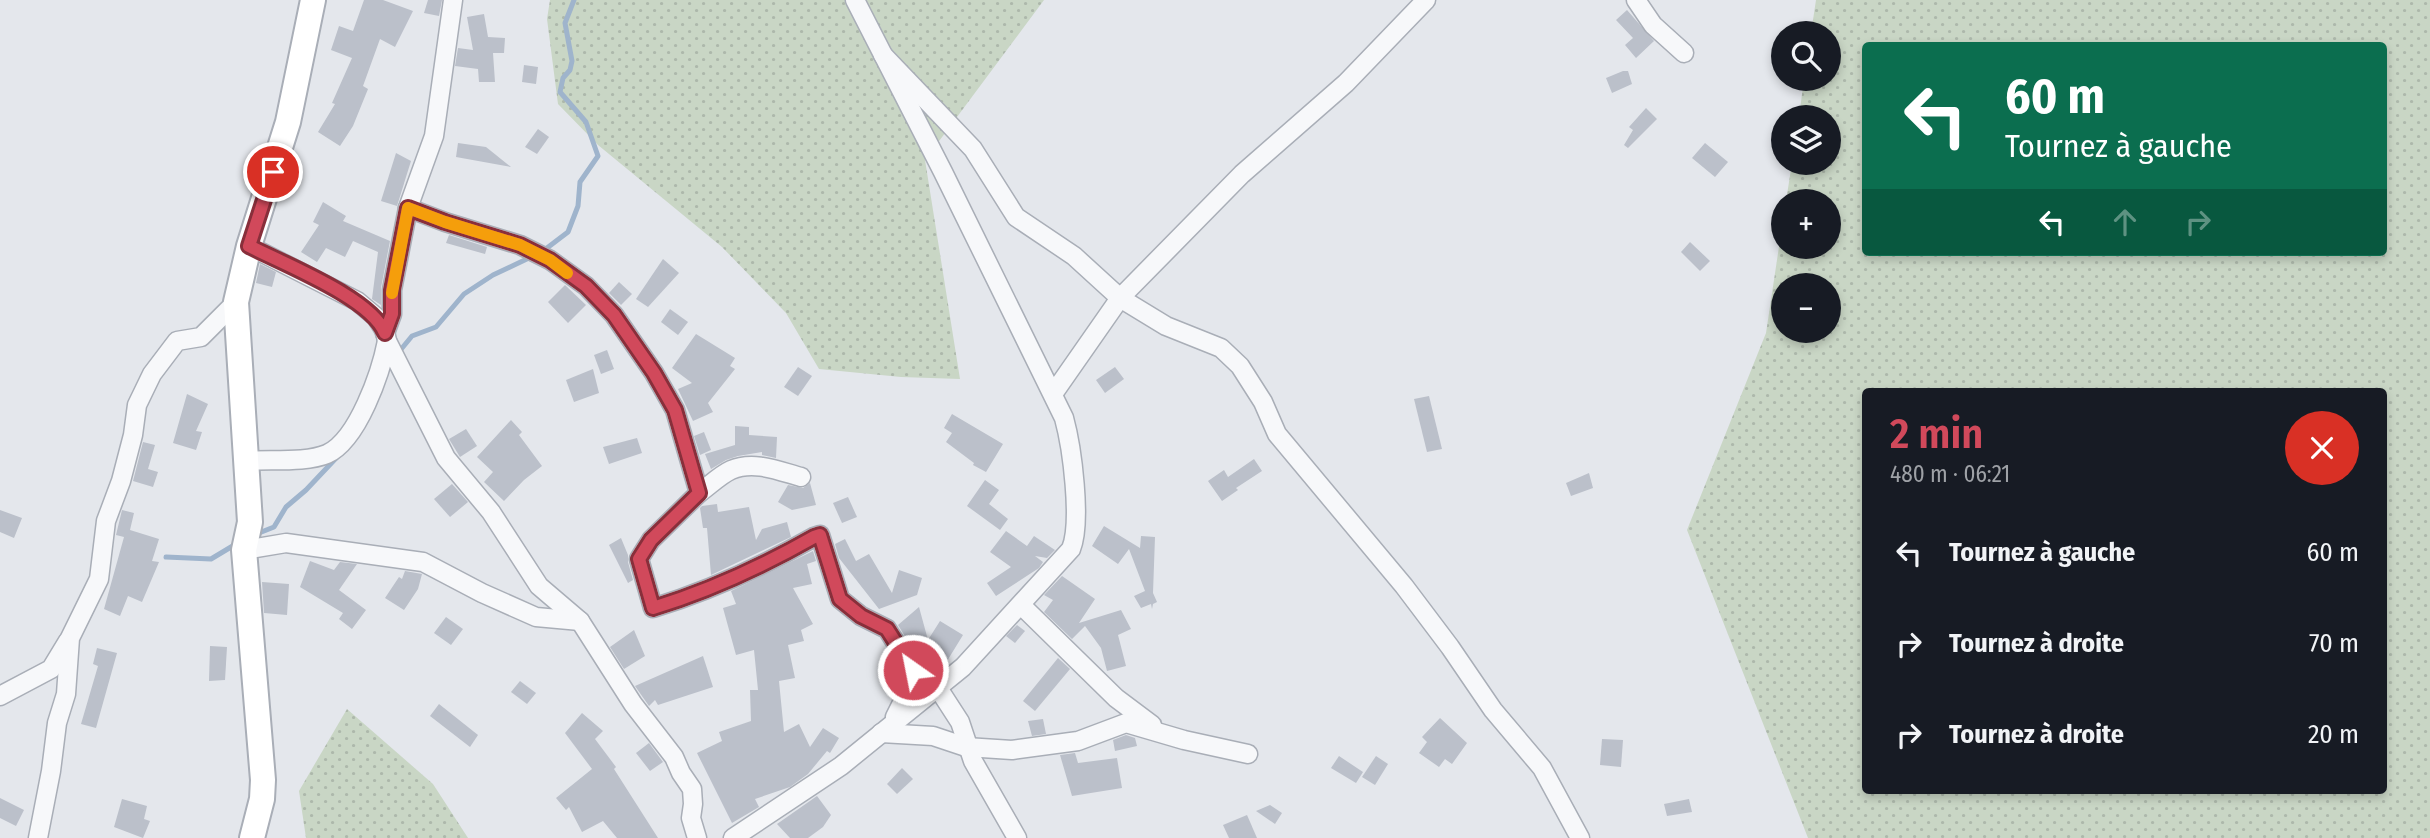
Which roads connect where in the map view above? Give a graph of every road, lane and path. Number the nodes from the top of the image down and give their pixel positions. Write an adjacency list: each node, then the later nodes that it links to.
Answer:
1 (313, 0): 9 (street)
2 (453, 0): 8 (street)
3 (855, 0): 7 (street)
4 (1426, 0): 10 (street)
5 (1636, 0): 6 (street)
6 (1685, 52)
7 (883, 55): 10 (street); 13 (street)
8 (408, 208): 12 (street); 16 (street)
9 (249, 246): 11 (street); 12 (street)
10 (1119, 298): 13 (street); 32 (street)
11 (236, 302): 14 (street); 20 (street)
12 (386, 337): 14 (street); 19 (street)
13 (1054, 394): 18 (street)
14 (246, 461): 17 (street)
15 (801, 477): 16 (street)
16 (699, 493): 23 (street)
17 (243, 550): 19 (street); 28 (street)
18 (1021, 605): 21 (street); 24 (street)
19 (580, 621): 29 (street)
20 (70, 638): 22 (street); 27 (street)
21 (938, 688): 23 (street); 25 (street)
22 (0, 696)
23 (881, 733): 25 (street); 30 (street)
24 (1184, 740): 25 (street); 26 (street)
25 (969, 748): 31 (street)
26 (1248, 754)
27 (38, 838)
28 (252, 838)
29 (697, 838)
30 (733, 838)
31 (1017, 838)
32 (1580, 838)

